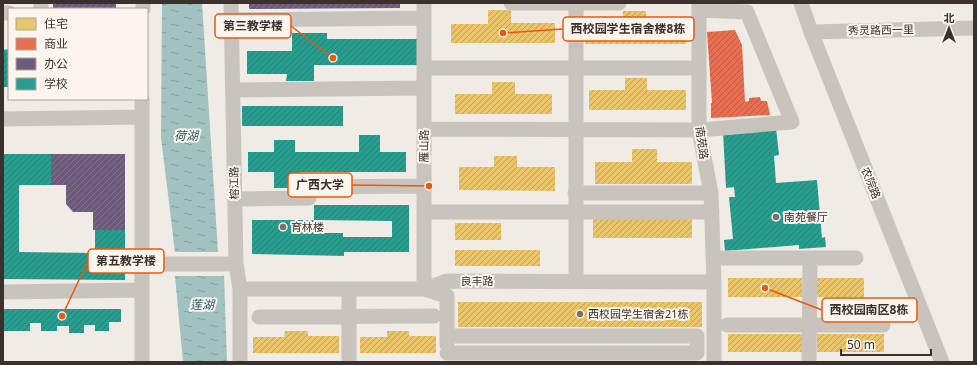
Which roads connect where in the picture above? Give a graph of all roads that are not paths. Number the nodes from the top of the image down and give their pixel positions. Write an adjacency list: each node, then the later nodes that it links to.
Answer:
1 (231, 3): 8 (street, 榕江路)
2 (510, 3): 3 (street)
3 (576, 3): 4 (street); 12 (street)
4 (619, 3)
5 (801, 3): 10 (street, 农院路)
6 (699, 6): 13 (street, 南苑路); 21 (street)
7 (424, 10): 8 (street); 11 (street, 雁山路)
8 (231, 20): 15 (street, 榕江路)
9 (974, 28): 10 (street, 秀灵路西一里)
10 (811, 32): 54 (street, 农院路)
11 (424, 68): 12 (street); 14 (street, 雁山路)
12 (576, 68): 13 (street); 20 (street)
13 (699, 68): 21 (street, 南苑路)
14 (424, 88): 15 (street); 19 (street, 雁山路)
15 (233, 90): 25 (street, 榕江路)
16 (142, 100): 17 (street)
17 (142, 117): 18 (street); 32 (street)
18 (3, 119)
19 (424, 129): 20 (street); 22 (street, 雁山路)
20 (575, 130): 21 (street); 23 (street)
21 (699, 130): 24 (street, 南苑路)
22 (424, 186): 25 (street); 26 (street, 雁山路)
23 (575, 193): 24 (street); 27 (street)
24 (711, 193): 28 (street, 南苑路)
25 (235, 199): 33 (street, 榕江路)
26 (424, 212): 27 (street); 38 (street, 雁山路)
27 (575, 212): 28 (street); 34 (street)
28 (712, 212): 29 (street, 南苑路)
29 (713, 258): 30 (street); 35 (street, 南苑路)
30 (810, 258): 31 (street); 45 (street)
31 (856, 258)
32 (142, 264): 33 (street); 39 (street)
33 (236, 264): 36 (street, 榕江路)
34 (576, 282): 35 (street, 良丰路); 38 (street, 良丰路)
35 (714, 282): 52 (street, 南苑路)
36 (240, 289): 37 (street, 良丰路); 50 (street, 榕江路)
37 (349, 289): 38 (street, 良丰路); 41 (street)
38 (424, 289): 47 (street)
39 (142, 290): 40 (street); 49 (street)
40 (3, 292)
41 (349, 316): 42 (street); 43 (street); 51 (street)
42 (434, 316)
43 (259, 317)
44 (727, 325): 45 (street)
45 (810, 325): 46 (street); 53 (street)
46 (883, 325)
47 (447, 336): 48 (street); 48 (street)
48 (447, 358)
49 (142, 362)
50 (240, 362)
51 (349, 362)
52 (714, 362)
53 (810, 362)
54 (942, 362)

